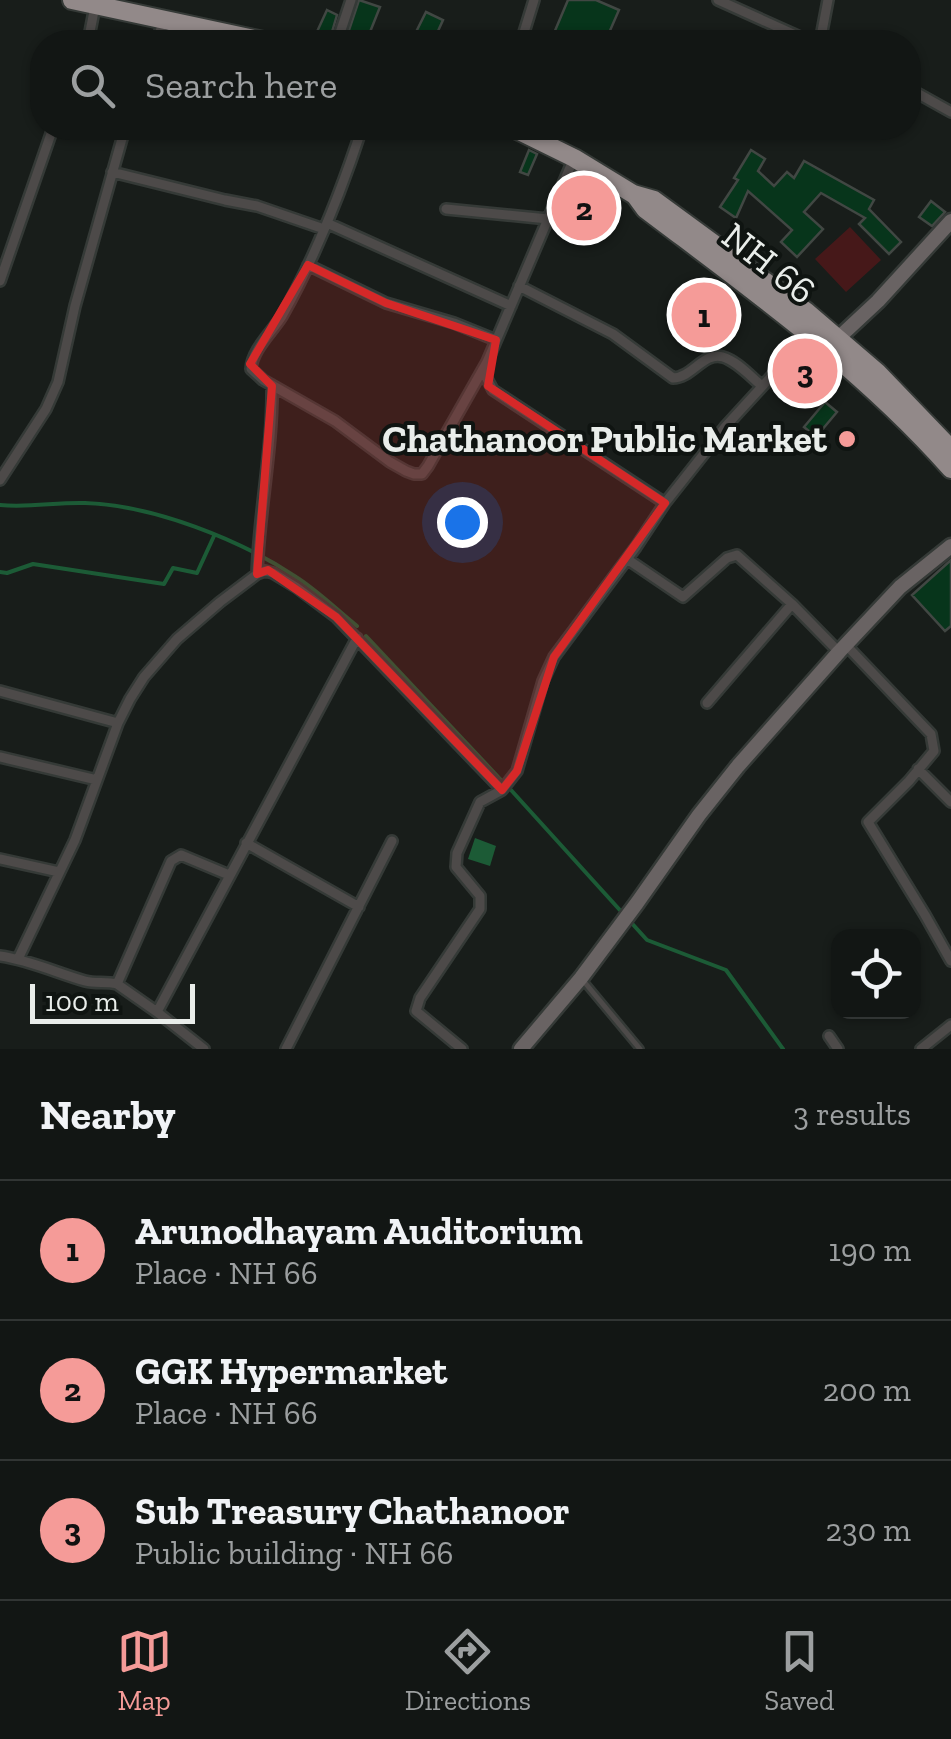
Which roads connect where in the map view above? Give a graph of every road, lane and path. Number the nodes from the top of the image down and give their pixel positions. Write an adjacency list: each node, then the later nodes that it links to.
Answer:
1 (72, 0): 6 (highway)
2 (351, 0): 11 (street)
3 (534, 0): 12 (street)
4 (718, 0): 13 (street)
5 (828, 0): 14 (street)
6 (96, 4): 7 (highway); 8 (street)
7 (166, 18): 9 (street); 10 (highway)
8 (91, 30)
9 (161, 30)
10 (217, 30)
11 (341, 30)
12 (525, 30)
13 (784, 30)
14 (822, 30)
15 (921, 94): 16 (street)
16 (950, 108)
17 (49, 140): 27 (street)
18 (121, 140): 22 (street)
19 (358, 140): 26 (street)
20 (537, 140): 21 (highway, NH 66)
21 (574, 158): 24 (street); 32 (highway, NH 66)
22 (112, 172): 26 (street); 40 (street)
23 (446, 209): 24 (street)
24 (548, 219): 30 (street)
25 (951, 221): 34 (street)
26 (326, 226): 28 (street); 31 (street)
27 (4, 256): 29 (street)
28 (308, 265): 33 (street); 36 (street)
29 (0, 281)
30 (519, 286): 31 (street); 37 (street)
31 (510, 306): 33 (street)
32 (814, 329): 34 (highway, NH 66); 37 (street)
33 (496, 340): 35 (street)
34 (832, 344): 38 (highway, NH 66); 39 (highway, NH 66)
35 (487, 362): 36 (street); 41 (street)
36 (272, 385): 44 (street)
37 (762, 386): 41 (street)
38 (951, 449)
39 (951, 468)
40 (0, 480)
41 (665, 502): 43 (street)
42 (951, 546): 47 (street)
43 (627, 558): 45 (street); 54 (street)
44 (257, 574): 46 (street); 50 (street)
45 (792, 604): 47 (street); 49 (street)
46 (357, 638): 54 (street); 57 (street)
47 (842, 648): 52 (street); 65 (street)
48 (0, 691): 50 (street)
49 (707, 703)
50 (118, 723): 53 (street)
51 (0, 757): 53 (street)
52 (918, 769): 55 (street); 64 (street)
53 (97, 780): 59 (street)
54 (502, 790): 72 (street)
55 (951, 802)
56 (392, 841): 61 (street)
57 (246, 844): 60 (street); 61 (street)
58 (0, 859): 59 (street)
59 (59, 872): 63 (street)
60 (230, 875): 66 (street); 67 (street)
61 (358, 907): 71 (street)
62 (0, 956): 63 (street)
63 (18, 959): 66 (street)
64 (951, 961)
65 (581, 978): 73 (street); 74 (lane)
66 (116, 984): 67 (street)
67 (157, 1012): 70 (street)
68 (951, 1025): 76 (street)
69 (829, 1036): 75 (street)
70 (204, 1049)
71 (286, 1049)
72 (462, 1049)
73 (521, 1049)
74 (640, 1049)
75 (838, 1049)
76 (921, 1049)

